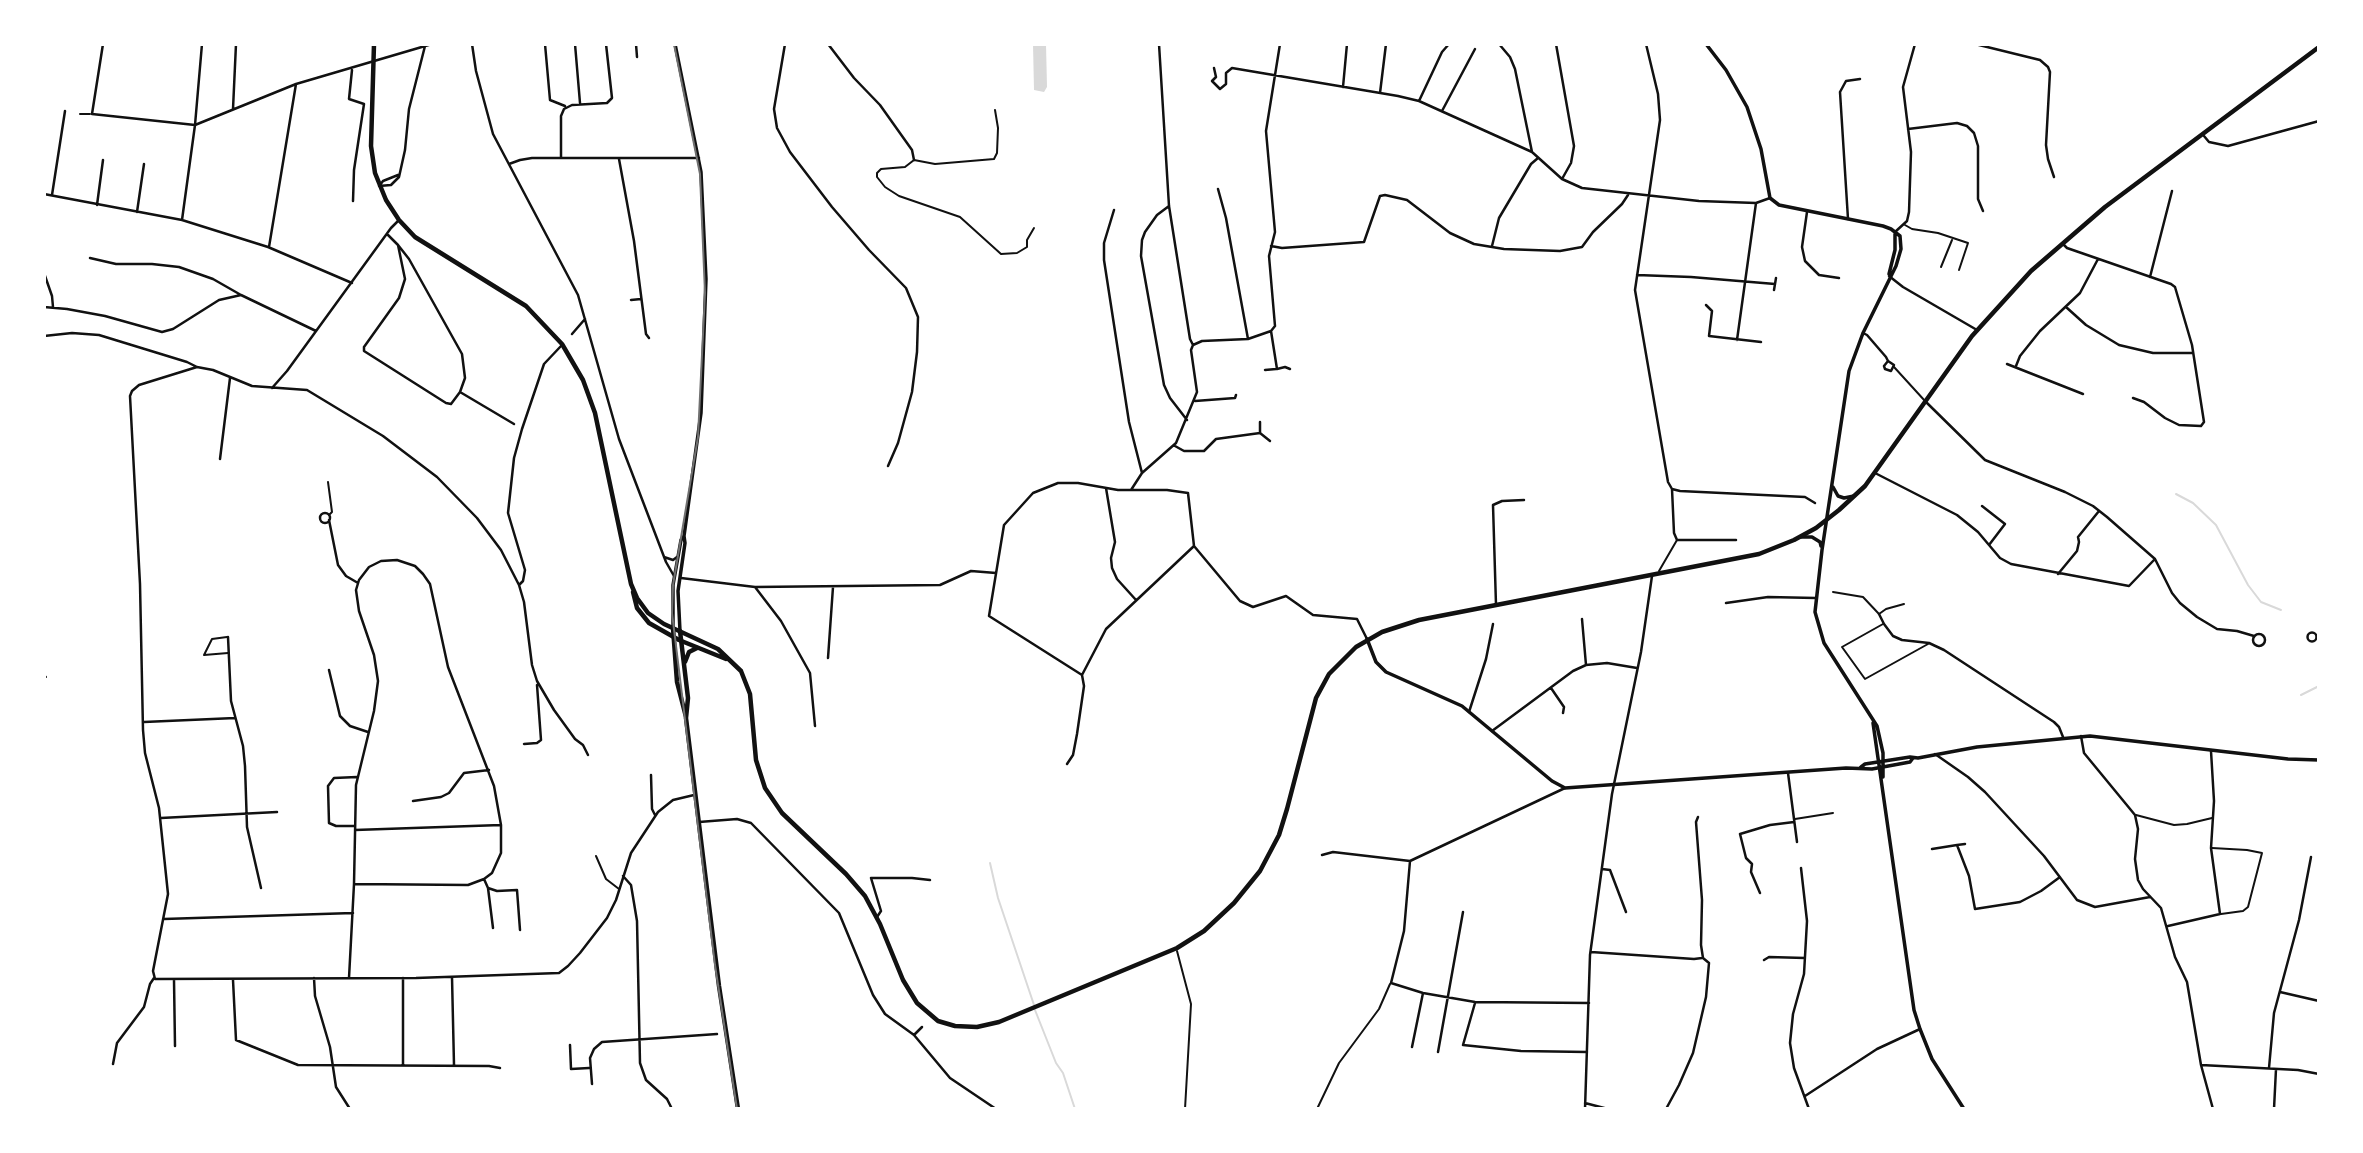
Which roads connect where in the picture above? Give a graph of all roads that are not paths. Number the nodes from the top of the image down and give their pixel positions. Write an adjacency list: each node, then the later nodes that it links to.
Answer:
1 (103, 44): 45 (street)
2 (202, 44): 47 (street)
3 (236, 44): 40 (street)
4 (374, 44): 29 (main road)
5 (432, 44): 25 (street)
6 (472, 44): 58 (street)
7 (545, 44): 39 (street)
8 (575, 44): 38 (street)
9 (606, 44): 38 (street)
10 (636, 44): 28 (street)
11 (675, 44): 52 (street)
12 (785, 44): 149 (street)
13 (828, 44): 56 (street)
14 (1159, 44): 73 (street)
15 (1280, 44): 32 (street)
16 (1348, 44): 35 (street)
17 (1386, 44): 36 (street)
18 (1449, 44): 37 (street)
19 (1499, 44): 50 (street)
20 (1556, 44): 61 (street)
21 (1646, 44): 68 (street)
22 (1706, 44): 69 (street)
23 (1915, 44): 48 (street)
24 (1975, 44): 60 (street)
25 (425, 46): 29 (street); 59 (street)
26 (2319, 47): 49 (main road)
27 (1475, 49): 43 (street)
28 (637, 57)
29 (374, 61): 30 (street); 62 (main road)
30 (352, 68): 34 (street); 70 (street)
31 (1214, 68): 32 (street)
32 (1274, 76): 35 (street); 88 (street)
33 (1860, 79): 78 (street)
34 (296, 84): 40 (street); 89 (street)
35 (1343, 88): 36 (street)
36 (1380, 93): 37 (street)
37 (1419, 101): 43 (street)
38 (580, 104): 39 (street)
39 (566, 107): 51 (street)
40 (233, 109): 47 (street)
41 (995, 110): 56 (lane)
42 (65, 111): 66 (street)
43 (1442, 111): 50 (street)
44 (80, 114): 45 (lane)
45 (92, 114): 47 (street)
46 (2319, 121): 49 (street)
47 (195, 125): 79 (street)
48 (1908, 129): 76 (street); 81 (street)
49 (2202, 134): 86 (main road)
50 (1532, 152): 53 (street)
51 (561, 158): 54 (street); 58 (street)
52 (699, 158): 54 (street); 164 (street)
53 (1538, 158): 61 (street); 90 (street)
54 (619, 159): 106 (street)
55 (103, 160): 72 (street)
56 (914, 160): 82 (lane)
57 (144, 164): 77 (street)
58 (509, 164): 112 (street)
59 (400, 172): 62 (street); 62 (street)
60 (2054, 177)
61 (1562, 178): 67 (street)
62 (379, 186): 80 (main road)
63 (1218, 190): 120 (street)
64 (2172, 191): 98 (street)
65 (44, 194): 66 (street)
66 (52, 195): 72 (street)
67 (1628, 195): 68 (street); 90 (street)
68 (1649, 197): 71 (street); 96 (street)
69 (1770, 198): 71 (street); 75 (street)
70 (353, 201)
71 (1756, 203): 101 (street)
72 (97, 205): 77 (street)
73 (1169, 206): 124 (street); 142 (street)
74 (1114, 210): 150 (street)
75 (1807, 211): 78 (street); 100 (street)
76 (1983, 211)
77 (137, 212): 79 (street)
78 (1848, 219): 83 (street)
79 (182, 220): 89 (street)
80 (399, 220): 84 (street); 123 (main road)
81 (1904, 225): 83 (street); 85 (lane)
82 (1034, 228)
83 (1895, 232): 97 (street)
84 (387, 234): 87 (street); 102 (street)
85 (1952, 239): 93 (lane); 94 (lane)
86 (2062, 243): 92 (street); 113 (main road)
87 (398, 245): 136 (street); 136 (street)
88 (1271, 246): 90 (street); 115 (street)
89 (268, 247): 102 (street)
90 (1492, 247)
91 (90, 258): 105 (street)
92 (2098, 259): 98 (street); 111 (street)
93 (1941, 267)
94 (1959, 270)
95 (44, 273): 110 (street)
96 (1637, 275): 101 (street); 155 (street)
97 (1889, 276): 113 (street); 116 (street)
98 (2150, 277): 125 (street)
99 (1776, 278): 103 (street)
100 (1839, 278)
101 (1745, 281): 103 (street); 121 (street)
102 (352, 283): 114 (street)
103 (1775, 284): 104 (street)
104 (1774, 290)
105 (241, 295): 110 (street); 114 (street)
106 (641, 299): 107 (street); 119 (street)
107 (631, 300)
108 (1706, 305): 121 (street)
109 (44, 307): 110 (street)
110 (53, 307)
111 (2066, 307): 125 (street); 128 (street)
112 (585, 319): 117 (street); 172 (street)
113 (1977, 330): 141 (main road)
114 (316, 331): 135 (street)
115 (1271, 331): 120 (street); 131 (street)
116 (1863, 333): 126 (street); 153 (street)
117 (572, 334)
118 (44, 336): 129 (street)
119 (649, 338)
120 (1248, 339): 124 (street)
121 (1737, 340): 122 (street)
122 (1761, 342)
123 (562, 344): 180 (main road); 181 (street)
124 (1193, 345): 140 (street)
125 (2193, 352): 139 (street)
126 (1888, 361): 130 (street); 130 (street)
127 (2007, 364): 128 (street)
128 (2016, 366): 137 (street)
129 (197, 367): 134 (street); 217 (street)
130 (1894, 367): 141 (lane)
131 (1277, 369): 132 (street); 133 (street)
132 (1290, 369)
133 (1265, 370)
134 (230, 378): 135 (street); 148 (street)
135 (272, 388): 181 (street)
136 (460, 392): 144 (street)
137 (2082, 394)
138 (1236, 395): 140 (street)
139 (2133, 398)
140 (1195, 401): 142 (street)
141 (1925, 401): 151 (main road); 161 (street)
142 (1187, 420): 147 (street)
143 (1260, 422): 145 (street)
144 (514, 424)
145 (1260, 433): 146 (street); 147 (street)
146 (1270, 441)
147 (1174, 446): 150 (street)
148 (220, 459)
149 (888, 466)
150 (1142, 473): 156 (street)
151 (1875, 473): 157 (main road); 168 (street)
152 (328, 482): 162 (lane)
153 (1832, 484): 157 (street); 163 (street)
154 (1106, 488): 156 (street); 174 (street); 186 (street)
155 (1672, 489): 159 (street); 166 (street)
156 (1131, 490): 169 (street)
157 (1856, 496): 163 (main road)
158 (1524, 500): 189 (street)
159 (1815, 502)
160 (1982, 506): 168 (street)
161 (2099, 511): 173 (street); 175 (street)
162 (329, 517): 179 (street)
163 (1827, 520): 165 (main road); 170 (street)
164 (684, 536): 171 (street); 178 (street)
165 (1799, 537): 170 (street); 176 (main road)
166 (1677, 540): 167 (street); 176 (lane)
167 (1737, 540)
168 (1989, 545): 175 (street)
169 (1194, 546): 186 (street); 199 (street)
170 (1822, 550): 185 (street)
171 (678, 555): 172 (street); 177 (street)
172 (664, 557): 177 (street)
173 (2155, 558): 175 (street); 196 (street)
174 (996, 573): 182 (street); 210 (street)
175 (2058, 574)
176 (1655, 575): 189 (main road); 208 (street)
177 (674, 576): 178 (street); 194 (street)
178 (680, 578): 183 (street); 195 (street)
179 (358, 583): 220 (street); 232 (street)
180 (632, 584): 194 (main road); 198 (main road)
181 (519, 585): 211 (street)
182 (833, 586): 183 (street); 204 (street)
183 (755, 587): 218 (street)
184 (1833, 592): 190 (lane)
185 (1816, 598): 187 (street); 231 (street)
186 (1136, 600): 210 (street)
187 (1726, 603)
188 (1904, 604): 190 (lane)
189 (1496, 605): 199 (main road)
190 (1879, 614): 193 (street)
191 (1582, 619): 206 (street)
192 (1493, 624): 213 (street)
193 (1884, 624): 201 (street); 201 (lane)
194 (673, 628): 195 (main road); 198 (main road)
195 (680, 631): 200 (main road); 205 (main road)
196 (2255, 636)
197 (228, 637): 203 (street); 203 (lane)
198 (674, 637): 200 (main road); 216 (main road)
199 (1367, 639): 213 (street); 283 (main road)
200 (681, 641): 202 (main road); 207 (main road)
201 (1929, 643): 222 (street)
202 (697, 648): 205 (main road); 207 (main road)
203 (229, 653): 215 (street)
204 (828, 658)
205 (730, 660): 278 (main road)
206 (1586, 665): 208 (street); 212 (street)
207 (684, 666): 216 (main road)
208 (1637, 668): 236 (street)
209 (329, 670): 220 (street)
210 (1082, 675): 229 (street)
211 (537, 681): 223 (street); 227 (street)
212 (1551, 688): 214 (street); 219 (street)
213 (1469, 712): 219 (street)
214 (1563, 713)
215 (235, 718): 217 (street); 242 (street)
216 (686, 718): 238 (main road)
217 (143, 722): 247 (street)
218 (815, 726)
219 (1492, 731): 237 (street)
220 (368, 732): 235 (street)
221 (2081, 736): 222 (street); 224 (street); 244 (street)
222 (2063, 737): 225 (street)
223 (524, 744)
224 (2211, 750): 228 (street); 246 (street)
225 (1951, 751): 226 (street); 230 (street)
226 (1935, 754): 230 (street); 231 (street)
227 (587, 755)
228 (2319, 760)
229 (1067, 764)
230 (1950, 764): 264 (street)
231 (1882, 765): 233 (street); 303 (street)
232 (489, 770): 239 (street); 250 (street)
233 (1788, 773): 236 (street); 248 (street)
234 (650, 775): 243 (street)
235 (357, 777): 251 (street); 251 (street)
236 (1614, 784): 237 (street); 262 (street)
237 (1565, 788): 260 (street)
238 (695, 795): 243 (street); 249 (main road)
239 (413, 801)
240 (276, 812): 242 (street)
241 (1833, 813): 248 (lane)
242 (246, 814): 247 (street); 268 (street)
243 (656, 815): 263 (street)
244 (2135, 815): 246 (lane); 273 (street)
245 (1698, 817): 285 (street)
246 (2213, 817): 255 (street)
247 (161, 818): 279 (street)
248 (1794, 820): 252 (street); 272 (street)
249 (699, 822): 305 (street); 327 (main road)
250 (501, 825): 251 (street); 265 (street)
251 (355, 828): 267 (street)
252 (1797, 842)
253 (1965, 844): 254 (street)
254 (1957, 845): 256 (street); 264 (street)
255 (2211, 848): 277 (street); 277 (lane)
256 (1932, 849)
257 (1322, 855): 260 (street)
258 (596, 856): 270 (lane)
259 (2311, 857): 296 (street)
260 (1410, 861): 295 (street)
261 (1801, 868): 286 (street)
262 (1602, 869): 275 (street); 284 (street)
263 (623, 876): 270 (street); 271 (street)
264 (2060, 877): 273 (street)
265 (484, 879): 267 (street); 269 (street)
266 (930, 880): 278 (street)
267 (354, 884): 276 (street)
268 (261, 888)
269 (488, 888): 281 (street); 282 (street)
270 (620, 888): 271 (street); 288 (street)
271 (632, 892): 306 (street)
272 (1760, 893)
273 (2151, 897): 280 (street)
274 (1463, 912): 298 (street)
275 (1626, 912)
276 (353, 913): 279 (street); 291 (street)
277 (2220, 914): 280 (street)
278 (877, 916): 283 (main road)
279 (164, 919): 289 (street)
280 (2168, 926): 315 (street)
281 (493, 928)
282 (520, 930)
283 (1177, 948): 329 (lane)
284 (1591, 952): 285 (street); 301 (street)
285 (1703, 958): 333 (street)
286 (1805, 958): 287 (street); 323 (street)
287 (1764, 960)
288 (452, 977): 292 (street); 314 (street)
289 (153, 978): 294 (street); 312 (street)
290 (314, 978): 291 (street); 293 (street); 313 (street)
291 (349, 978): 292 (street)
292 (403, 978): 316 (street)
293 (233, 979): 294 (street); 313 (street)
294 (174, 981): 308 (street)
295 (1391, 984): 297 (street); 330 (lane)
296 (2280, 992): 299 (street); 319 (street)
297 (1423, 993): 298 (street); 309 (street)
298 (1448, 998): 300 (street); 310 (street)
299 (2319, 1001)
300 (1475, 1002): 301 (street); 311 (street)
301 (1589, 1003): 311 (street)
302 (922, 1027): 305 (street)
303 (1920, 1029): 323 (street); 335 (street)
304 (717, 1034): 306 (street)
305 (914, 1035): 328 (street)
306 (638, 1039): 318 (street); 326 (street)
307 (570, 1045): 318 (street)
308 (175, 1046)
309 (1412, 1046)
310 (1438, 1052)
311 (1587, 1052): 324 (street)
312 (113, 1064)
313 (332, 1065): 316 (street); 325 (street)
314 (454, 1065): 316 (street); 317 (street)
315 (2201, 1065): 319 (street); 336 (street)
316 (403, 1066)
317 (500, 1068)
318 (589, 1068): 322 (street)
319 (2269, 1068): 320 (street)
320 (2276, 1069): 321 (street); 337 (street)
321 (2319, 1074)
322 (592, 1084)
323 (1804, 1097): 334 (street)
324 (1585, 1103): 331 (street); 332 (street)
325 (350, 1109)
326 (672, 1109)
327 (738, 1109)
328 (996, 1109)
329 (1185, 1109)
330 (1317, 1109)
331 (1585, 1109)
332 (1608, 1109)
333 (1666, 1109)
334 (1809, 1109)
335 (1964, 1109)
336 (2213, 1109)
337 (2274, 1109)

